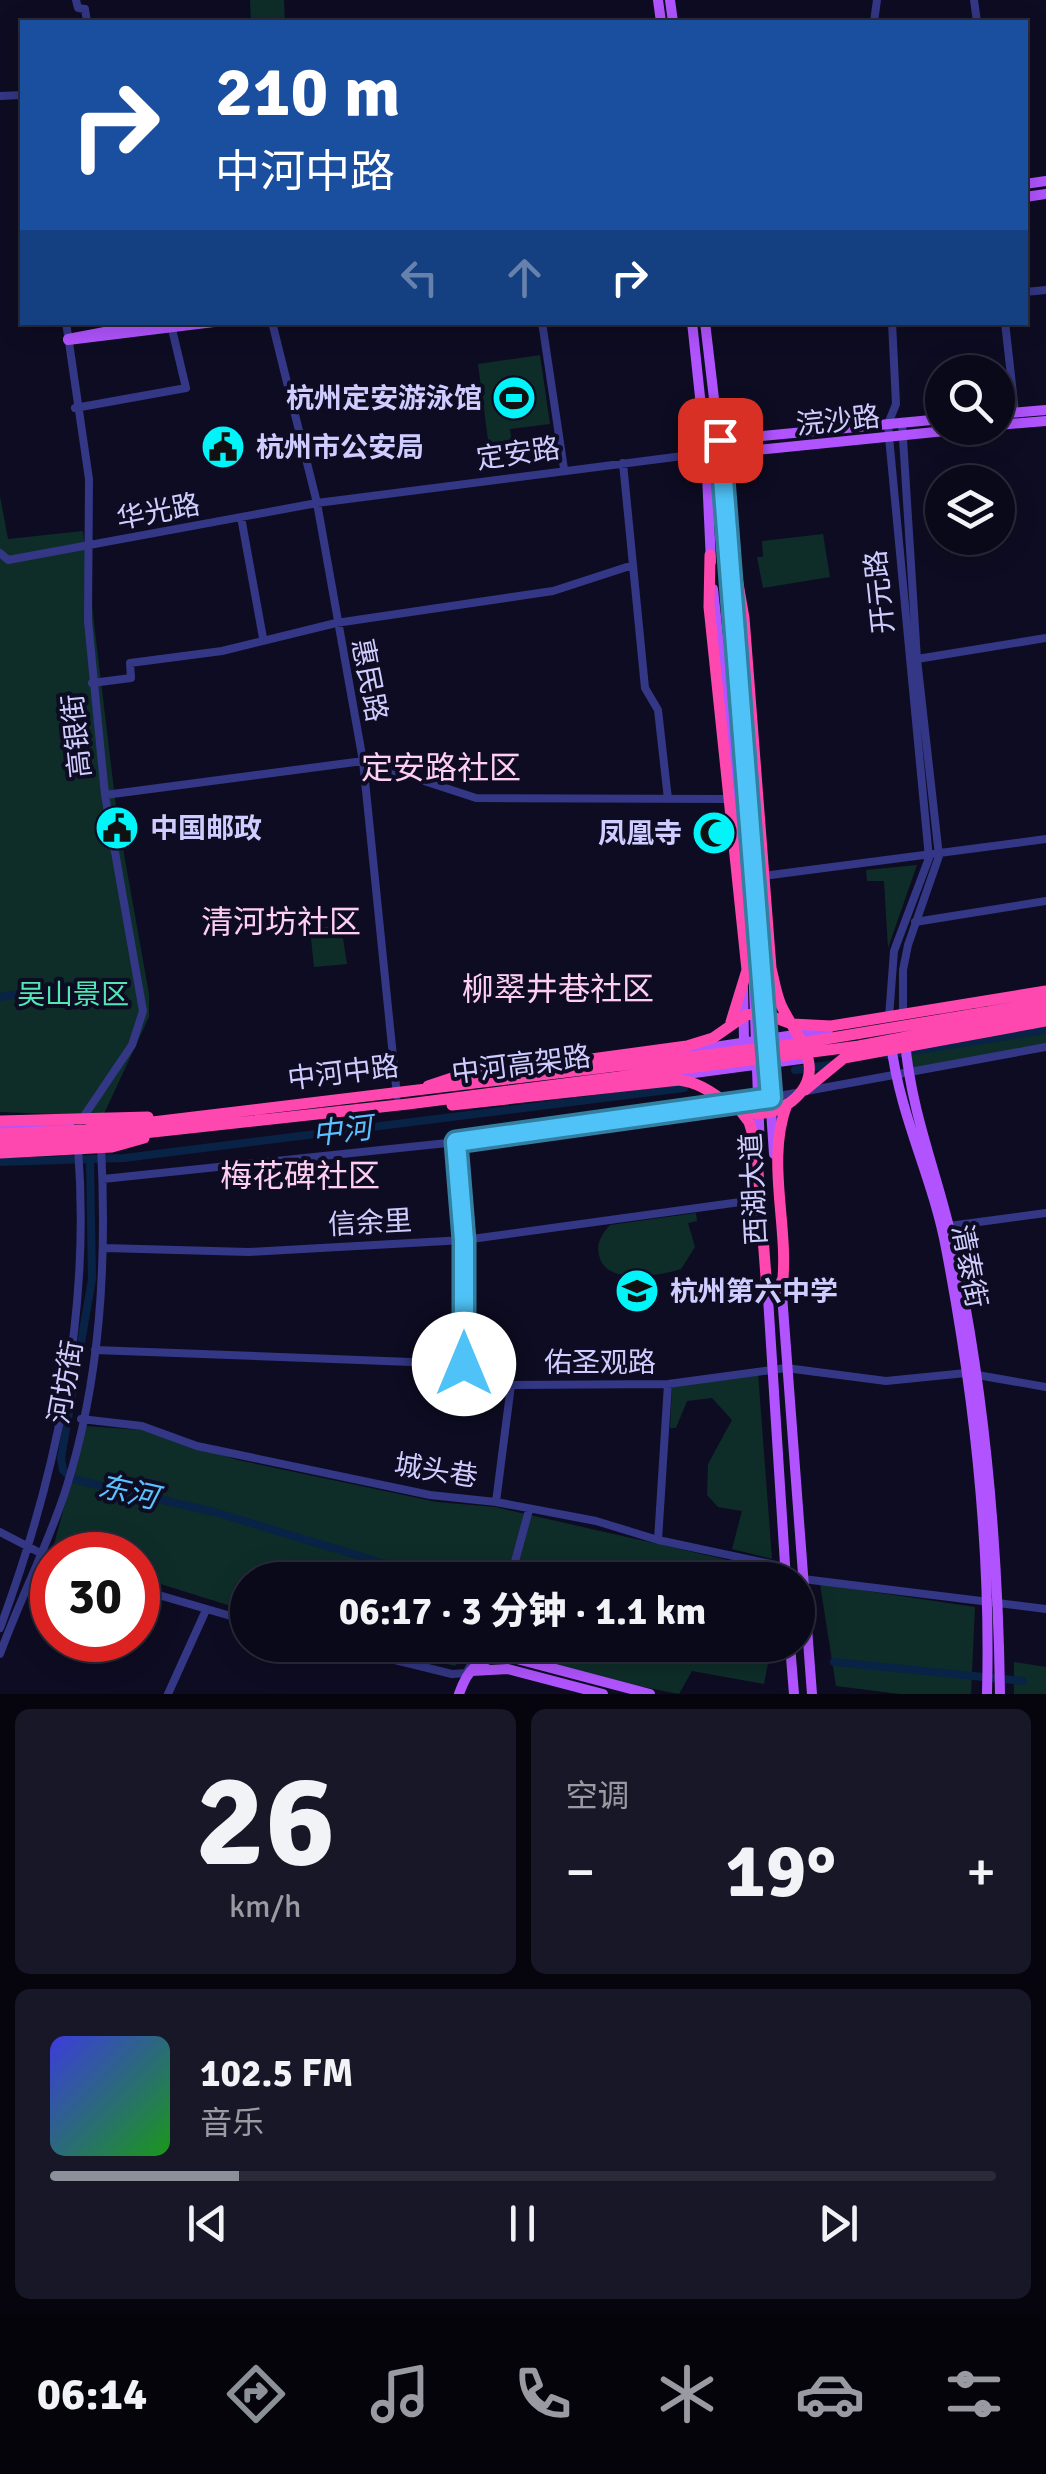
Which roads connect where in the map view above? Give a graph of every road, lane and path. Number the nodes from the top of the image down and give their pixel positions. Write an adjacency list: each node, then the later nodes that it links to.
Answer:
1 (76, 0): 2 (street)
2 (87, 20)
3 (66, 325): 13 (street, 高银街)
4 (141, 325): 13 (main road)
5 (196, 325): 12 (main road)
6 (273, 325): 31 (street, 惠民路)
7 (542, 325): 30 (street)
8 (692, 325): 27 (main road)
9 (705, 325): 26 (main road, 西湖大道)
10 (892, 325): 22 (street, 开元路)
11 (1005, 325): 14 (street)
12 (172, 329): 13 (main road); 15 (street)
13 (68, 340): 15 (street, 高银街)
14 (1009, 355)
15 (75, 408): 33 (street, 高银街)
16 (1046, 410): 17 (main road)
17 (1015, 412)
18 (925, 420): 20 (main road)
19 (1046, 420): 21 (main road)
20 (902, 422): 22 (main road); 24 (street, 开元路)
21 (1015, 423)
22 (888, 424): 25 (street, 开元路); 26 (main road)
23 (925, 434): 24 (main road, 浣沙路)
24 (903, 436): 25 (main road, 浣沙路); 41 (street, 开元路)
25 (888, 437): 28 (main road, 浣沙路); 48 (street, 开元路)
26 (720, 440): 27 (street); 28 (main road, 西湖大道)
27 (706, 453): 28 (main road, 浣沙路); 29 (street, 定安路); 35 (main road)
28 (722, 455): 36 (main road, 西湖大道)
29 (623, 463): 30 (street, 定安路); 37 (street)
30 (564, 469): 31 (street, 定安路)
31 (317, 504): 32 (street, 华光路); 38 (street, 惠民路)
32 (241, 517): 33 (street, 华光路); 39 (street)
33 (88, 548): 34 (street, 华光路); 42 (street, 高银街)
34 (0, 553)
35 (710, 555): 49 (main road); 55 (highway)
36 (732, 556): 49 (main road, 西湖大道); 57 (highway)
37 (633, 565): 38 (street); 46 (street)
38 (336, 623): 39 (street); 43 (street, 惠民路)
39 (263, 638): 42 (street)
40 (1046, 638): 41 (street)
41 (917, 659): 48 (street, 开元路)
42 (92, 683): 44 (street, 高银街)
43 (363, 761): 44 (street); 46 (street); 68 (street, 惠民路)
44 (105, 795): 71 (street, 高银街)
45 (728, 799): 46 (street)
46 (668, 800)
47 (1046, 839): 48 (street)
48 (934, 857): 49 (street); 51 (street, 清泰街); 56 (street, 清泰街)
49 (751, 878): 59 (main road, 西湖大道); 59 (main road)
50 (1046, 901): 51 (street)
51 (916, 922): 54 (street, 清泰街)
52 (1046, 996): 54 (main road, 中河中路); 57 (highway); 68 (highway, 中河高架路)
53 (1046, 1016): 60 (main road, 中河中路); 68 (highway, 中河高架路); 70 (highway)
54 (904, 1020): 56 (main road, 中河中路); 60 (main road, 清泰街)
55 (731, 1022): 57 (highway); 58 (highway)
56 (889, 1023): 59 (main road, 中河中路); 61 (main road, 清泰街)
57 (792, 1024): 70 (highway)
58 (719, 1033): 66 (highway); 68 (highway)
59 (756, 1038): 63 (main road, 西湖大道); 68 (main road, 中河中路)
60 (905, 1045): 61 (main road, 中河中路); 64 (main road, 清泰街)
61 (891, 1047): 63 (main road, 中河中路); 65 (main road, 清泰街)
62 (1046, 1047): 64 (street)
63 (763, 1065): 67 (main road, 西湖大道); 68 (main road, 中河中路); 69 (main road, 西湖大道)
64 (908, 1068): 65 (street); 84 (main road, 清泰街)
65 (895, 1070): 67 (street); 93 (main road, 清泰街)
66 (721, 1095): 68 (highway); 72 (highway)
67 (771, 1098): 69 (street); 87 (main road, 西湖大道)
68 (402, 1099): 73 (main road, 中河中路); 74 (highway, 中河高架路); 79 (main road, 中河中路)
69 (757, 1100): 77 (street); 88 (main road, 西湖大道)
70 (791, 1102): 72 (highway); 87 (highway)
71 (93, 1106): 73 (street, 河坊街); 75 (street, 高银街)
72 (738, 1108): 88 (highway)
73 (98, 1124): 75 (main road, 中河中路); 79 (street, 河坊街)
74 (178, 1124): 76 (highway); 78 (highway, 中河高架路)
75 (80, 1125): 76 (main road, 中河中路); 80 (street, 河坊街)
76 (0, 1128)
77 (456, 1142): 81 (street); 85 (street)
78 (0, 1147): 80 (main road, 中河中路)
79 (101, 1148): 80 (main road, 中河中路); 81 (street, 河坊街)
80 (78, 1149): 101 (street, 河坊街)
81 (103, 1178): 86 (street, 河坊街)
82 (755, 1200): 85 (street, 信余里)
83 (1046, 1212): 84 (street)
84 (949, 1226): 93 (main road, 清泰街)
85 (464, 1240): 86 (street, 信余里); 90 (street)
86 (105, 1248): 89 (street, 河坊街)
87 (782, 1288): 92 (main road, 西湖大道)
88 (767, 1290): 91 (main road, 西湖大道)
89 (94, 1350): 90 (street, 佑圣观路); 97 (street, 河坊街)
90 (464, 1364): 95 (street, 佑圣观路)
91 (771, 1368): 92 (street, 佑圣观路); 94 (street, 佑圣观路); 107 (main road, 西湖大道)
92 (786, 1368): 93 (street, 佑圣观路); 108 (main road, 西湖大道)
93 (972, 1374): 96 (street, 佑圣观路); 112 (main road, 清泰街)
94 (668, 1384): 95 (street, 佑圣观路); 103 (street)
95 (510, 1385): 98 (street)
96 (1046, 1388)
97 (81, 1420): 98 (street, 城头巷); 102 (street, 河坊街)
98 (496, 1502): 99 (street, 城头巷)
99 (529, 1510): 103 (street, 城头巷); 105 (street)
100 (0, 1532): 104 (street)
101 (35, 1532)
102 (50, 1532)
103 (658, 1540): 106 (street, 城头巷)
104 (30, 1548): 116 (street, 河坊街)
105 (515, 1562)
106 (761, 1562)
107 (785, 1562)
108 (801, 1562)
109 (815, 1581): 112 (street)
110 (30, 1583): 117 (street, 河坊街)
111 (160, 1596): 114 (street)
112 (993, 1605): 113 (street); 118 (main road, 清泰街)
113 (1046, 1609)
114 (206, 1610): 115 (street); 126 (street)
115 (230, 1617)
116 (0, 1628)
117 (0, 1654)
118 (993, 1656): 124 (main road, 清泰街); 125 (main road, 清泰街)
119 (403, 1662): 123 (street)
120 (473, 1662): 123 (street)
121 (791, 1662): 130 (main road)
122 (809, 1662): 131 (main road, 西湖大道)
123 (466, 1674): 127 (main road); 128 (main road); 129 (main road)
124 (987, 1692)
125 (1000, 1692)
126 (168, 1694)
127 (458, 1694)
128 (603, 1694)
129 (650, 1694)
130 (794, 1694)
131 (812, 1694)

